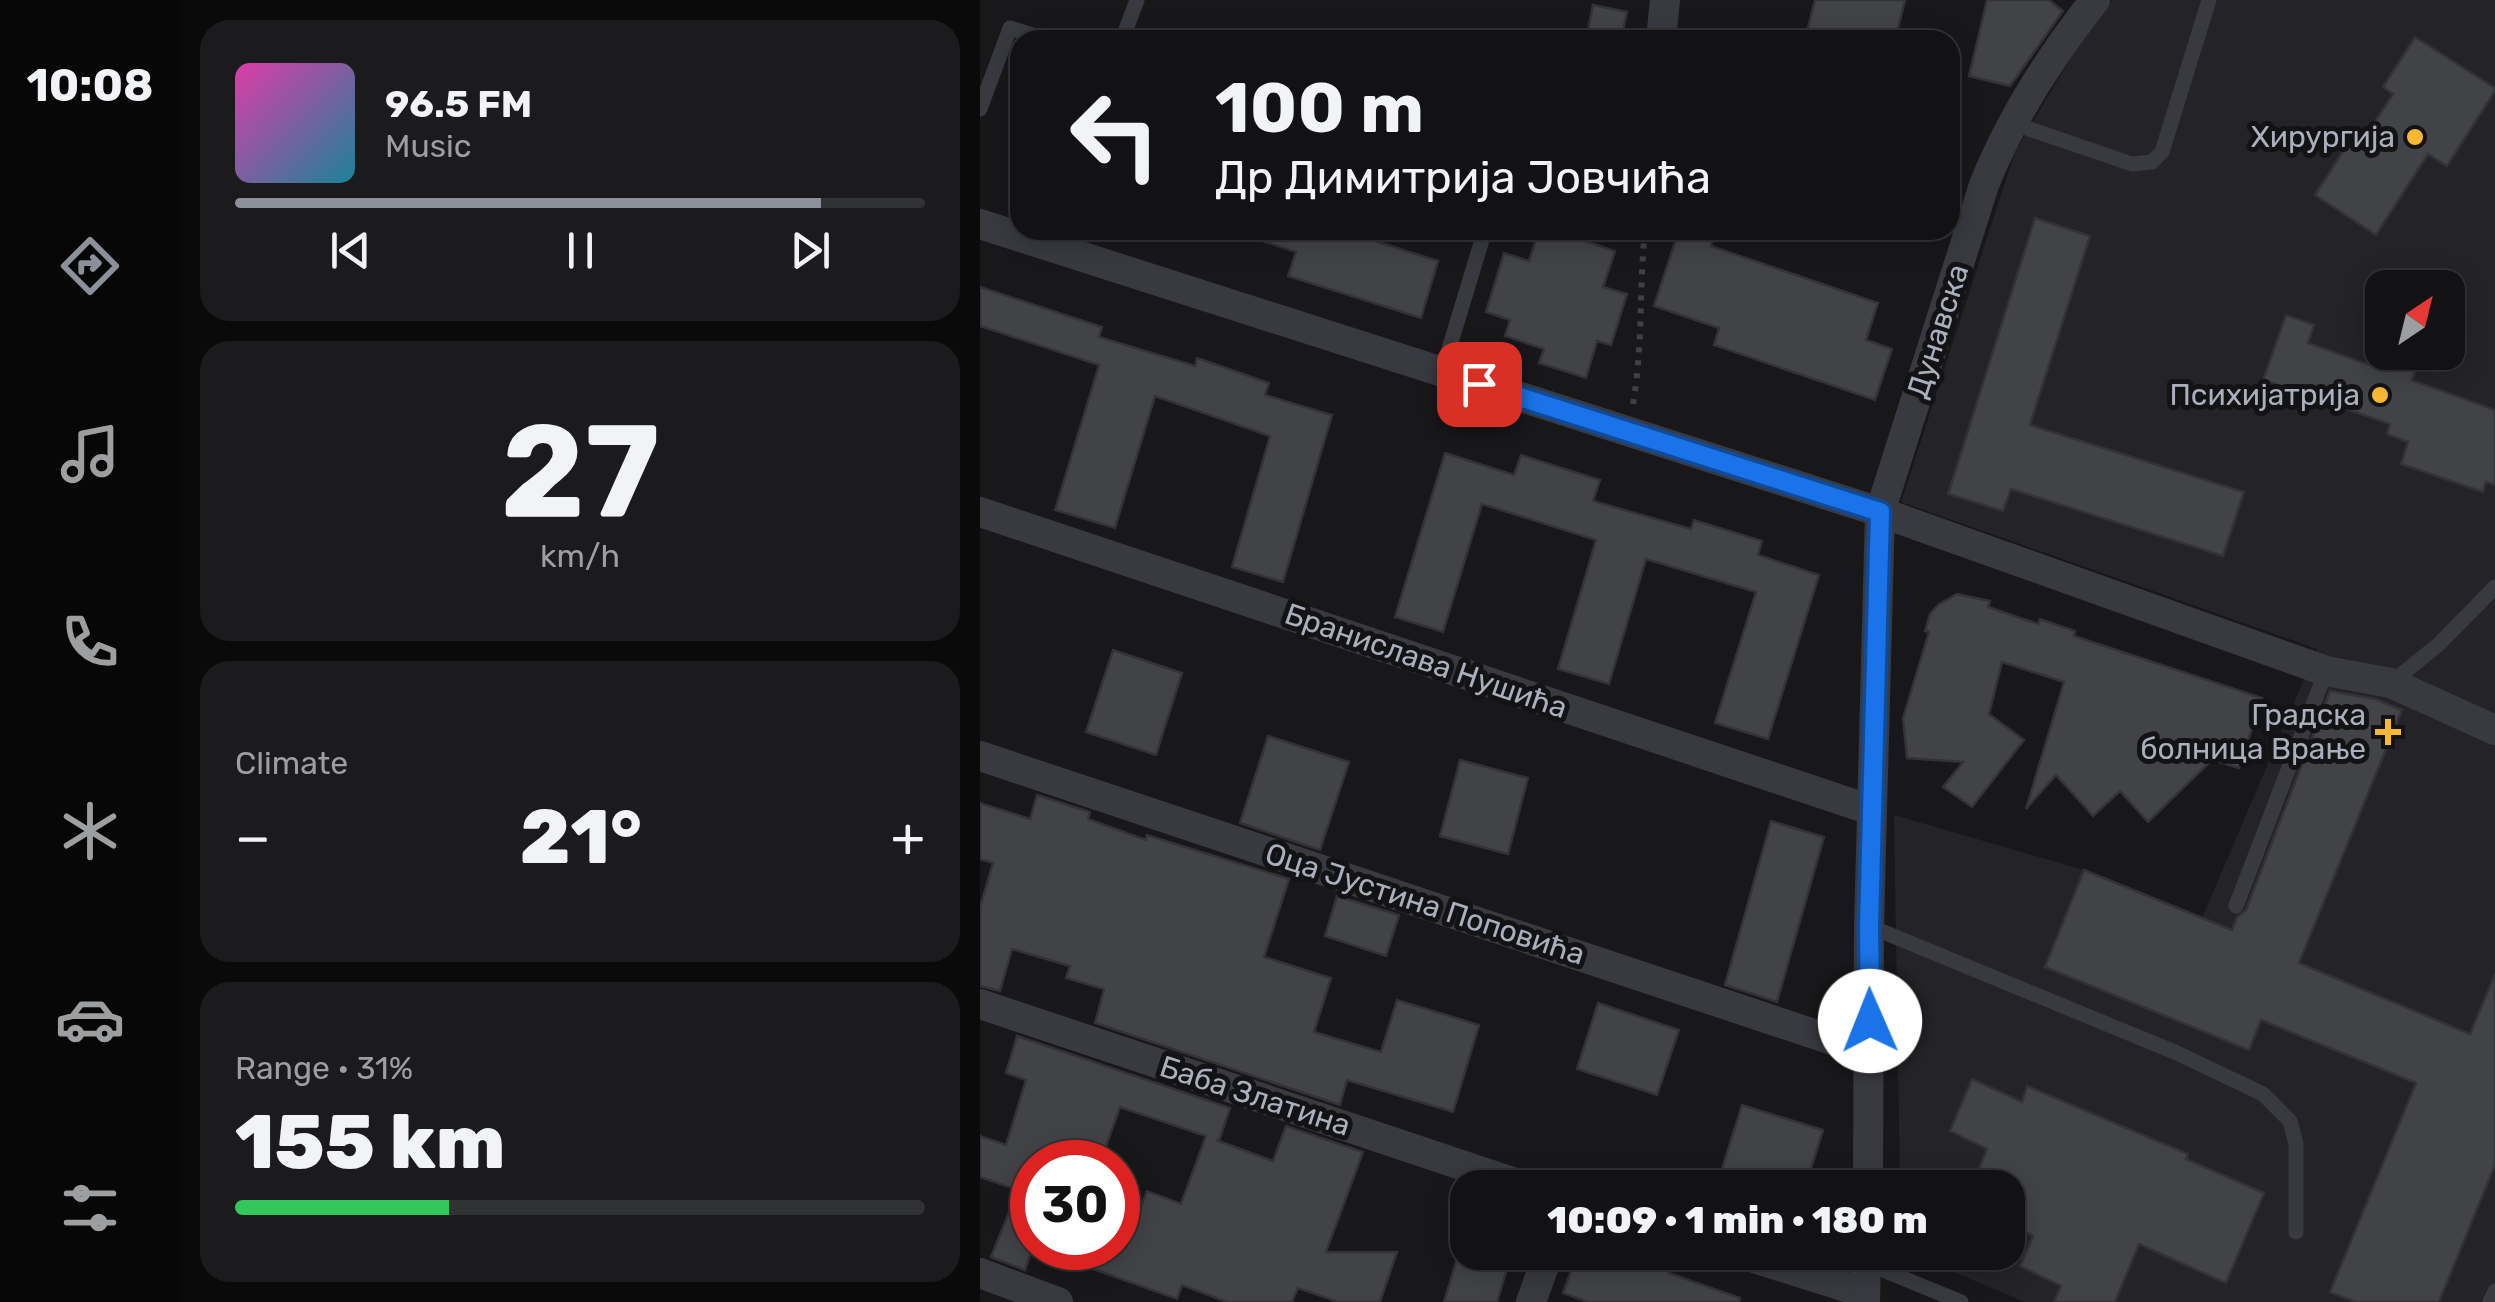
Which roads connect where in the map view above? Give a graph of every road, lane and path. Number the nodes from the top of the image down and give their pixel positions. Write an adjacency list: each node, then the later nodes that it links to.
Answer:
1 (1137, 0): 6 (lane)
2 (1665, 0): 7 (street)
3 (2095, 0): 9 (street, Дунавска)
4 (2208, 0): 9 (lane)
5 (1016, 30): 8 (lane)
6 (1126, 30)
7 (1662, 30)
8 (980, 109)
9 (2012, 123): 18 (street, Дунавска)
10 (980, 224): 11 (street)
11 (1010, 234)
12 (1030, 240): 15 (street)
13 (1482, 240): 15 (lane)
14 (1643, 240): 16 (path)
15 (1442, 372): 16 (street)
16 (1628, 430): 18 (street)
17 (980, 512): 24 (street, Бранислава Нушића)
18 (1880, 512): 20 (street); 24 (street, Дунавска)
19 (2495, 587): 21 (lane)
20 (2326, 671): 21 (street); 25 (lane)
21 (2391, 683): 22 (street)
22 (2495, 730)
23 (980, 756): 28 (street, Оца Јустина Поповића)
24 (1872, 810): 26 (street, Дунавска)
25 (2236, 906)
26 (1869, 926): 28 (street, Дунавска); 31 (lane)
27 (980, 1004): 29 (street, Баба Златина)
28 (1871, 1053): 30 (street, Дунавска)
29 (1476, 1170)
30 (1868, 1170)
31 (2296, 1232)
32 (1542, 1270): 38 (street)
33 (1825, 1270): 35 (street)
34 (980, 1273): 37 (street)
35 (1865, 1278): 39 (lane)
36 (2495, 1291): 40 (lane)
37 (1058, 1302)
38 (1531, 1302)
39 (1961, 1302)
40 (2490, 1302)

